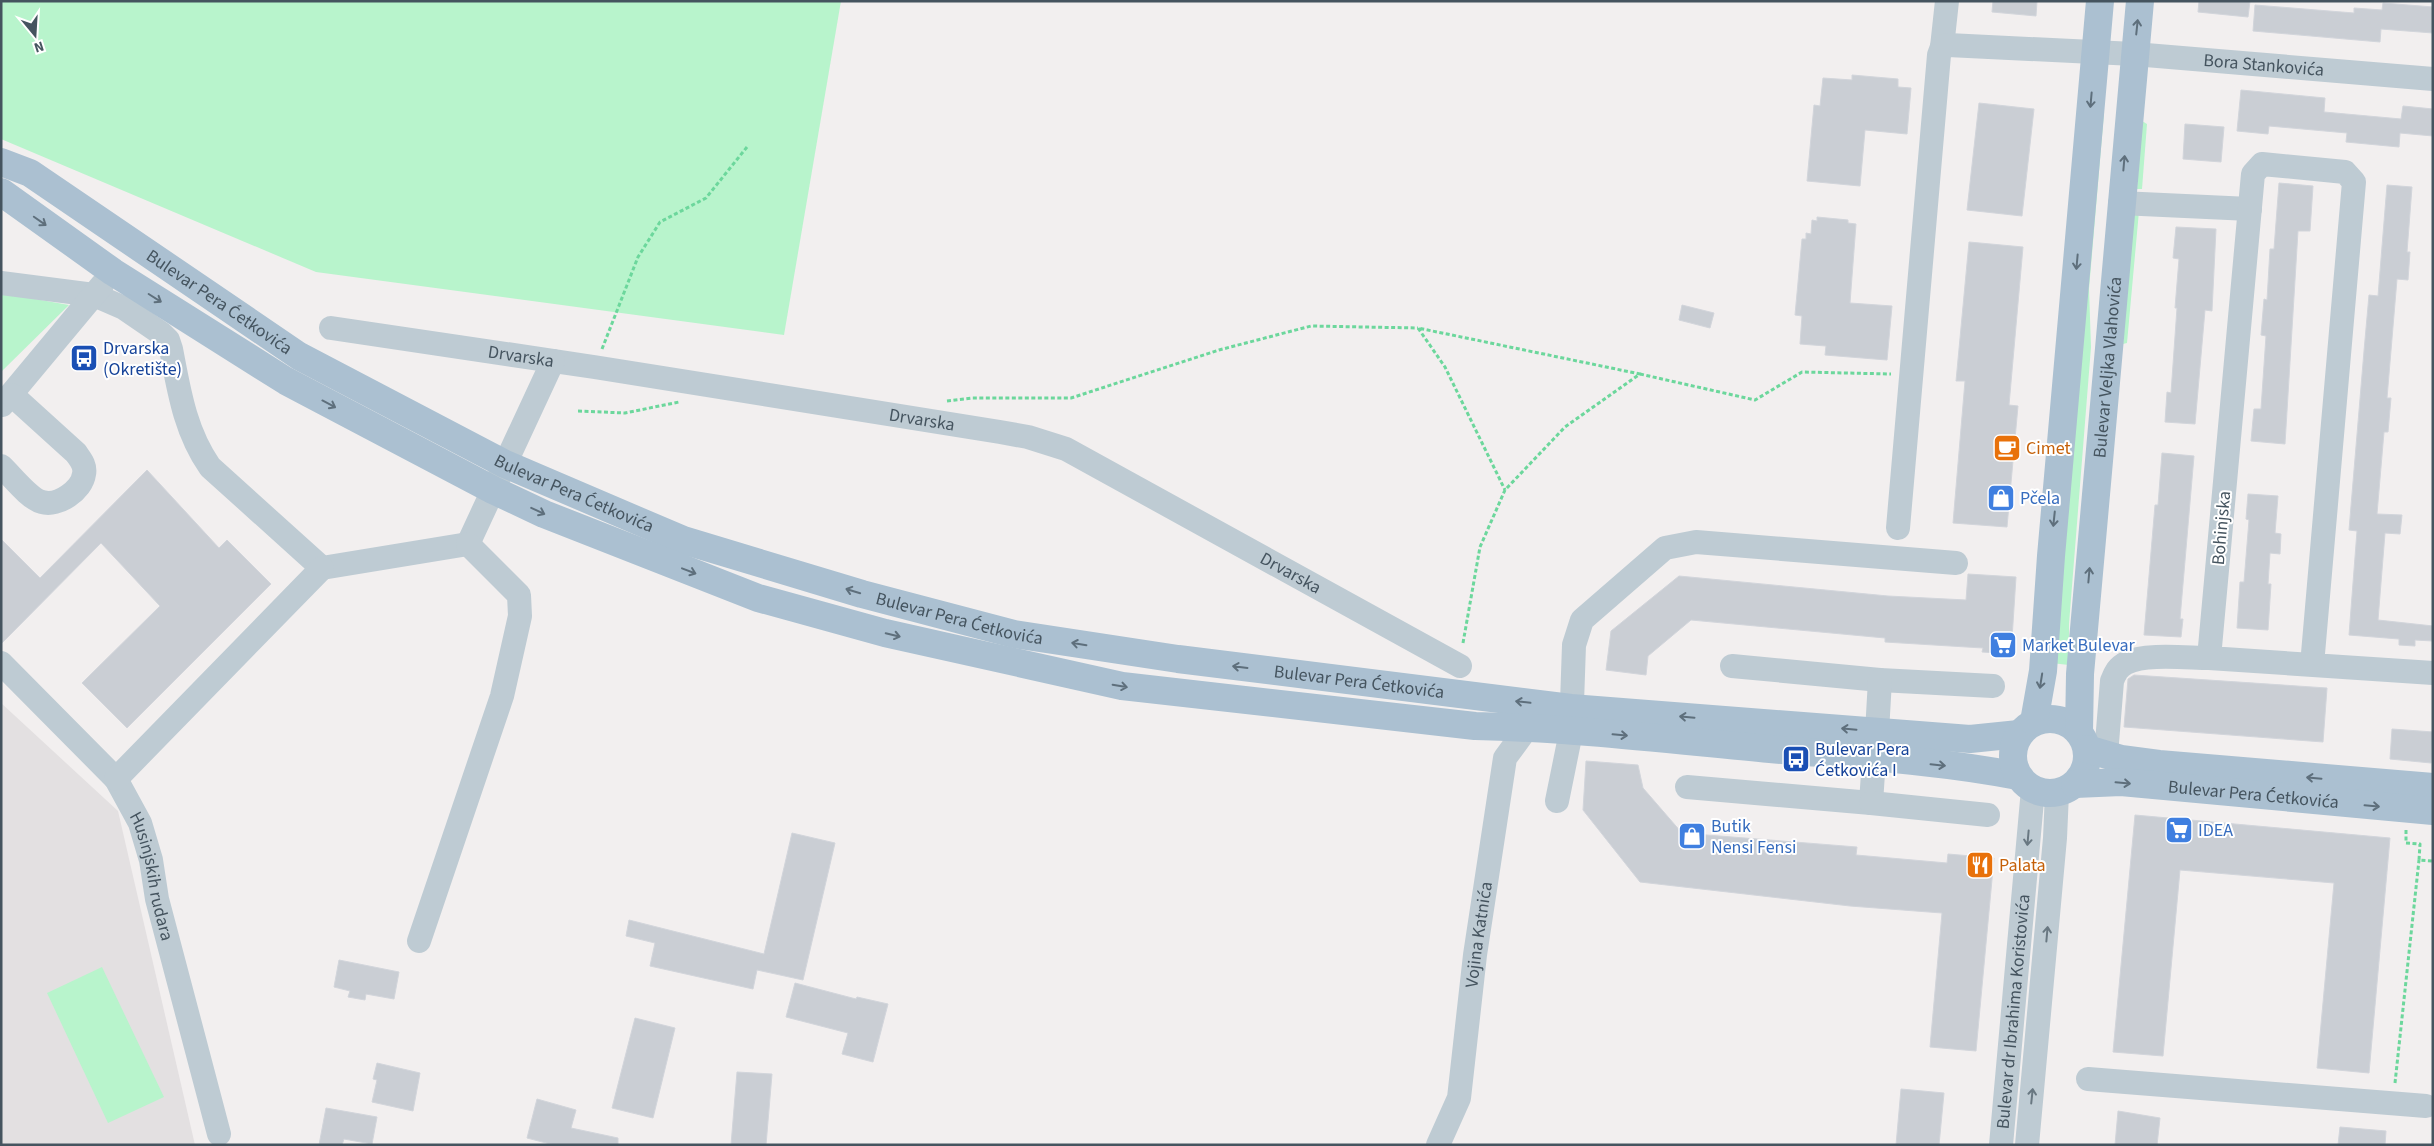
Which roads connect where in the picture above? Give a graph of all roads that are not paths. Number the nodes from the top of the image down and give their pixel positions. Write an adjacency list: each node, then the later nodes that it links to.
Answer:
1 (1947, 1): 4 (street)
2 (2100, 1): 5 (main road)
3 (2140, 1): 6 (main road, Bulevar Veljka Vlahovića, one-way to 3)
4 (1942, 47): 5 (street, Bora Stankovića); 21 (street)
5 (2096, 51): 6 (street, Bora Stankovića); 35 (main road, one-way to 35)
6 (2134, 54): 7 (street, Bora Stankovića); 10 (main road, Bulevar Veljka Vlahovića, one-way to 6)
7 (2433, 79)
8 (1, 162): 18 (main road, Bulevar Pera Ćetkovića)
9 (1, 192): 12 (main road, Bulevar Pera Ćetkovića, one-way to 12)
10 (2120, 204): 11 (street); 37 (main road, Bulevar Veljka Vlahovića, one-way to 10)
11 (2250, 210): 25 (street, Bohinjska); 27 (street, Bohinjska)
12 (113, 272): 14 (street); 20 (main road, Bulevar Pera Ćetkovića, one-way to 20)
13 (1, 283): 14 (street)
14 (94, 295): 17 (street); 24 (street)
15 (331, 328): 16 (street, Drvarska)
16 (553, 361): 18 (street); 28 (street, Drvarska)
17 (7, 401): 19 (street)
18 (505, 464): 20 (street); 33 (main road, Bulevar Pera Ćetkovića, one-way to 18)
19 (1, 466)
20 (494, 490): 22 (street); 34 (main road, Bulevar Pera Ćetkovića, one-way to 34)
21 (1898, 528)
22 (468, 544): 24 (street); 47 (street)
23 (1956, 563): 33 (street)
24 (322, 568): 39 (street)
25 (2209, 658): 27 (street); 37 (street)
26 (1, 663): 39 (street, Husinjskih rudara)
27 (2312, 664): 30 (street)
28 (1460, 666)
29 (1732, 666): 31 (street)
30 (2433, 673)
31 (1880, 680): 32 (street); 36 (street)
32 (1993, 686)
33 (1571, 720): 34 (main road, Bulevar Pera Ćetkovića); 36 (main road, Bulevar Pera Ćetkovića, one-way to 33); 38 (main road, Bulevar Pera Ćetkovića, one-way to 38); 43 (street)
34 (1527, 728): 51 (street, Vojina Katnića)
35 (2026, 728): 36 (main road, Bulevar Pera Ćetkovića); 37 (main road); 40 (main road)
36 (1877, 732)
37 (2091, 745): 40 (main road); 42 (main road, Bulevar Pera Ćetkovića, one-way to 37)
38 (1874, 758): 40 (main road, Bulevar Pera Ćetkovića, one-way to 40); 44 (street)
39 (116, 779): 50 (street, Husinjskih rudara)
40 (2046, 785): 45 (main road, Bulevar Pera Ćetkovića, one-way to 45); 52 (street, Bulevar dr Ibrahima Koristovića, one-way to 52); 53 (street, Bulevar dr Ibrahima Koristovića, one-way to 40)
41 (1687, 787): 44 (street)
42 (2433, 787)
43 (1556, 801)
44 (1871, 803): 46 (street)
45 (2433, 811)
46 (1988, 815)
47 (419, 941)
48 (2088, 1079): 49 (street)
49 (2426, 1106)
50 (219, 1134)
51 (1438, 1145)
52 (2001, 1145)
53 (2027, 1145)

